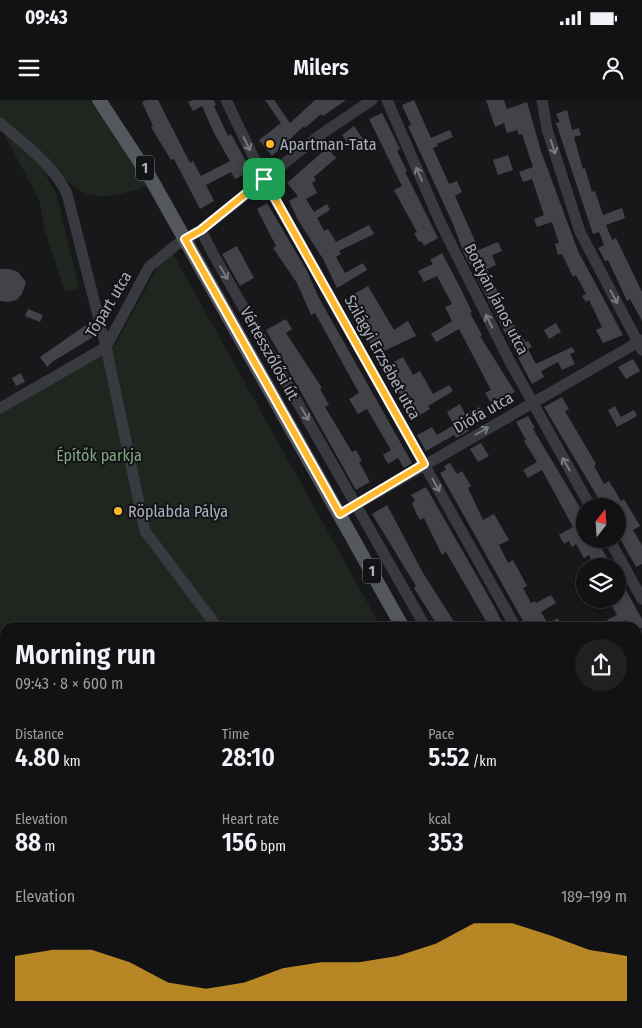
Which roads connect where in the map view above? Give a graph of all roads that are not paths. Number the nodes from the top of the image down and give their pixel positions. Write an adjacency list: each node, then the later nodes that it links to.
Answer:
1 (99, 100): 9 (main road, Vértesszőlősi út / 1)
2 (226, 100): 7 (street, Szilágyi Erzsébet utca, one-way to 7)
3 (372, 100): 7 (street, Tópart utca)
4 (387, 100): 12 (street, Bottyán János utca, one-way to 4)
5 (542, 100): 10 (street, one-way to 10)
6 (0, 123): 11 (street)
7 (264, 179): 8 (street, Tópart utca); 14 (street, Szilágyi Erzsébet utca)
8 (201, 230): 9 (street, Tópart utca); 16 (street, Vértesszőlősi út, one-way to 16)
9 (185, 239): 11 (street, Tópart utca); 17 (main road, Vértesszőlősi út / 1)
10 (641, 344): 12 (street, Diófa utca)
11 (106, 347): 13 (street, Tópart utca); 20 (street)
12 (532, 403): 14 (street, Diófa utca, one-way to 12); 15 (street, Bottyán János utca, one-way to 12)
13 (0, 408)
14 (424, 464): 16 (street, Diófa utca); 23 (street, Szilágyi Erzsébet utca, one-way to 23)
15 (585, 498)
16 (356, 504): 17 (street, Diófa utca); 22 (street, Vértesszőlősi út)
17 (340, 514): 21 (main road, Vértesszőlősi út / 1)
18 (614, 548): 19 (street)
19 (642, 599)
20 (213, 622)
21 (401, 622)
22 (423, 622)
23 (513, 622)

